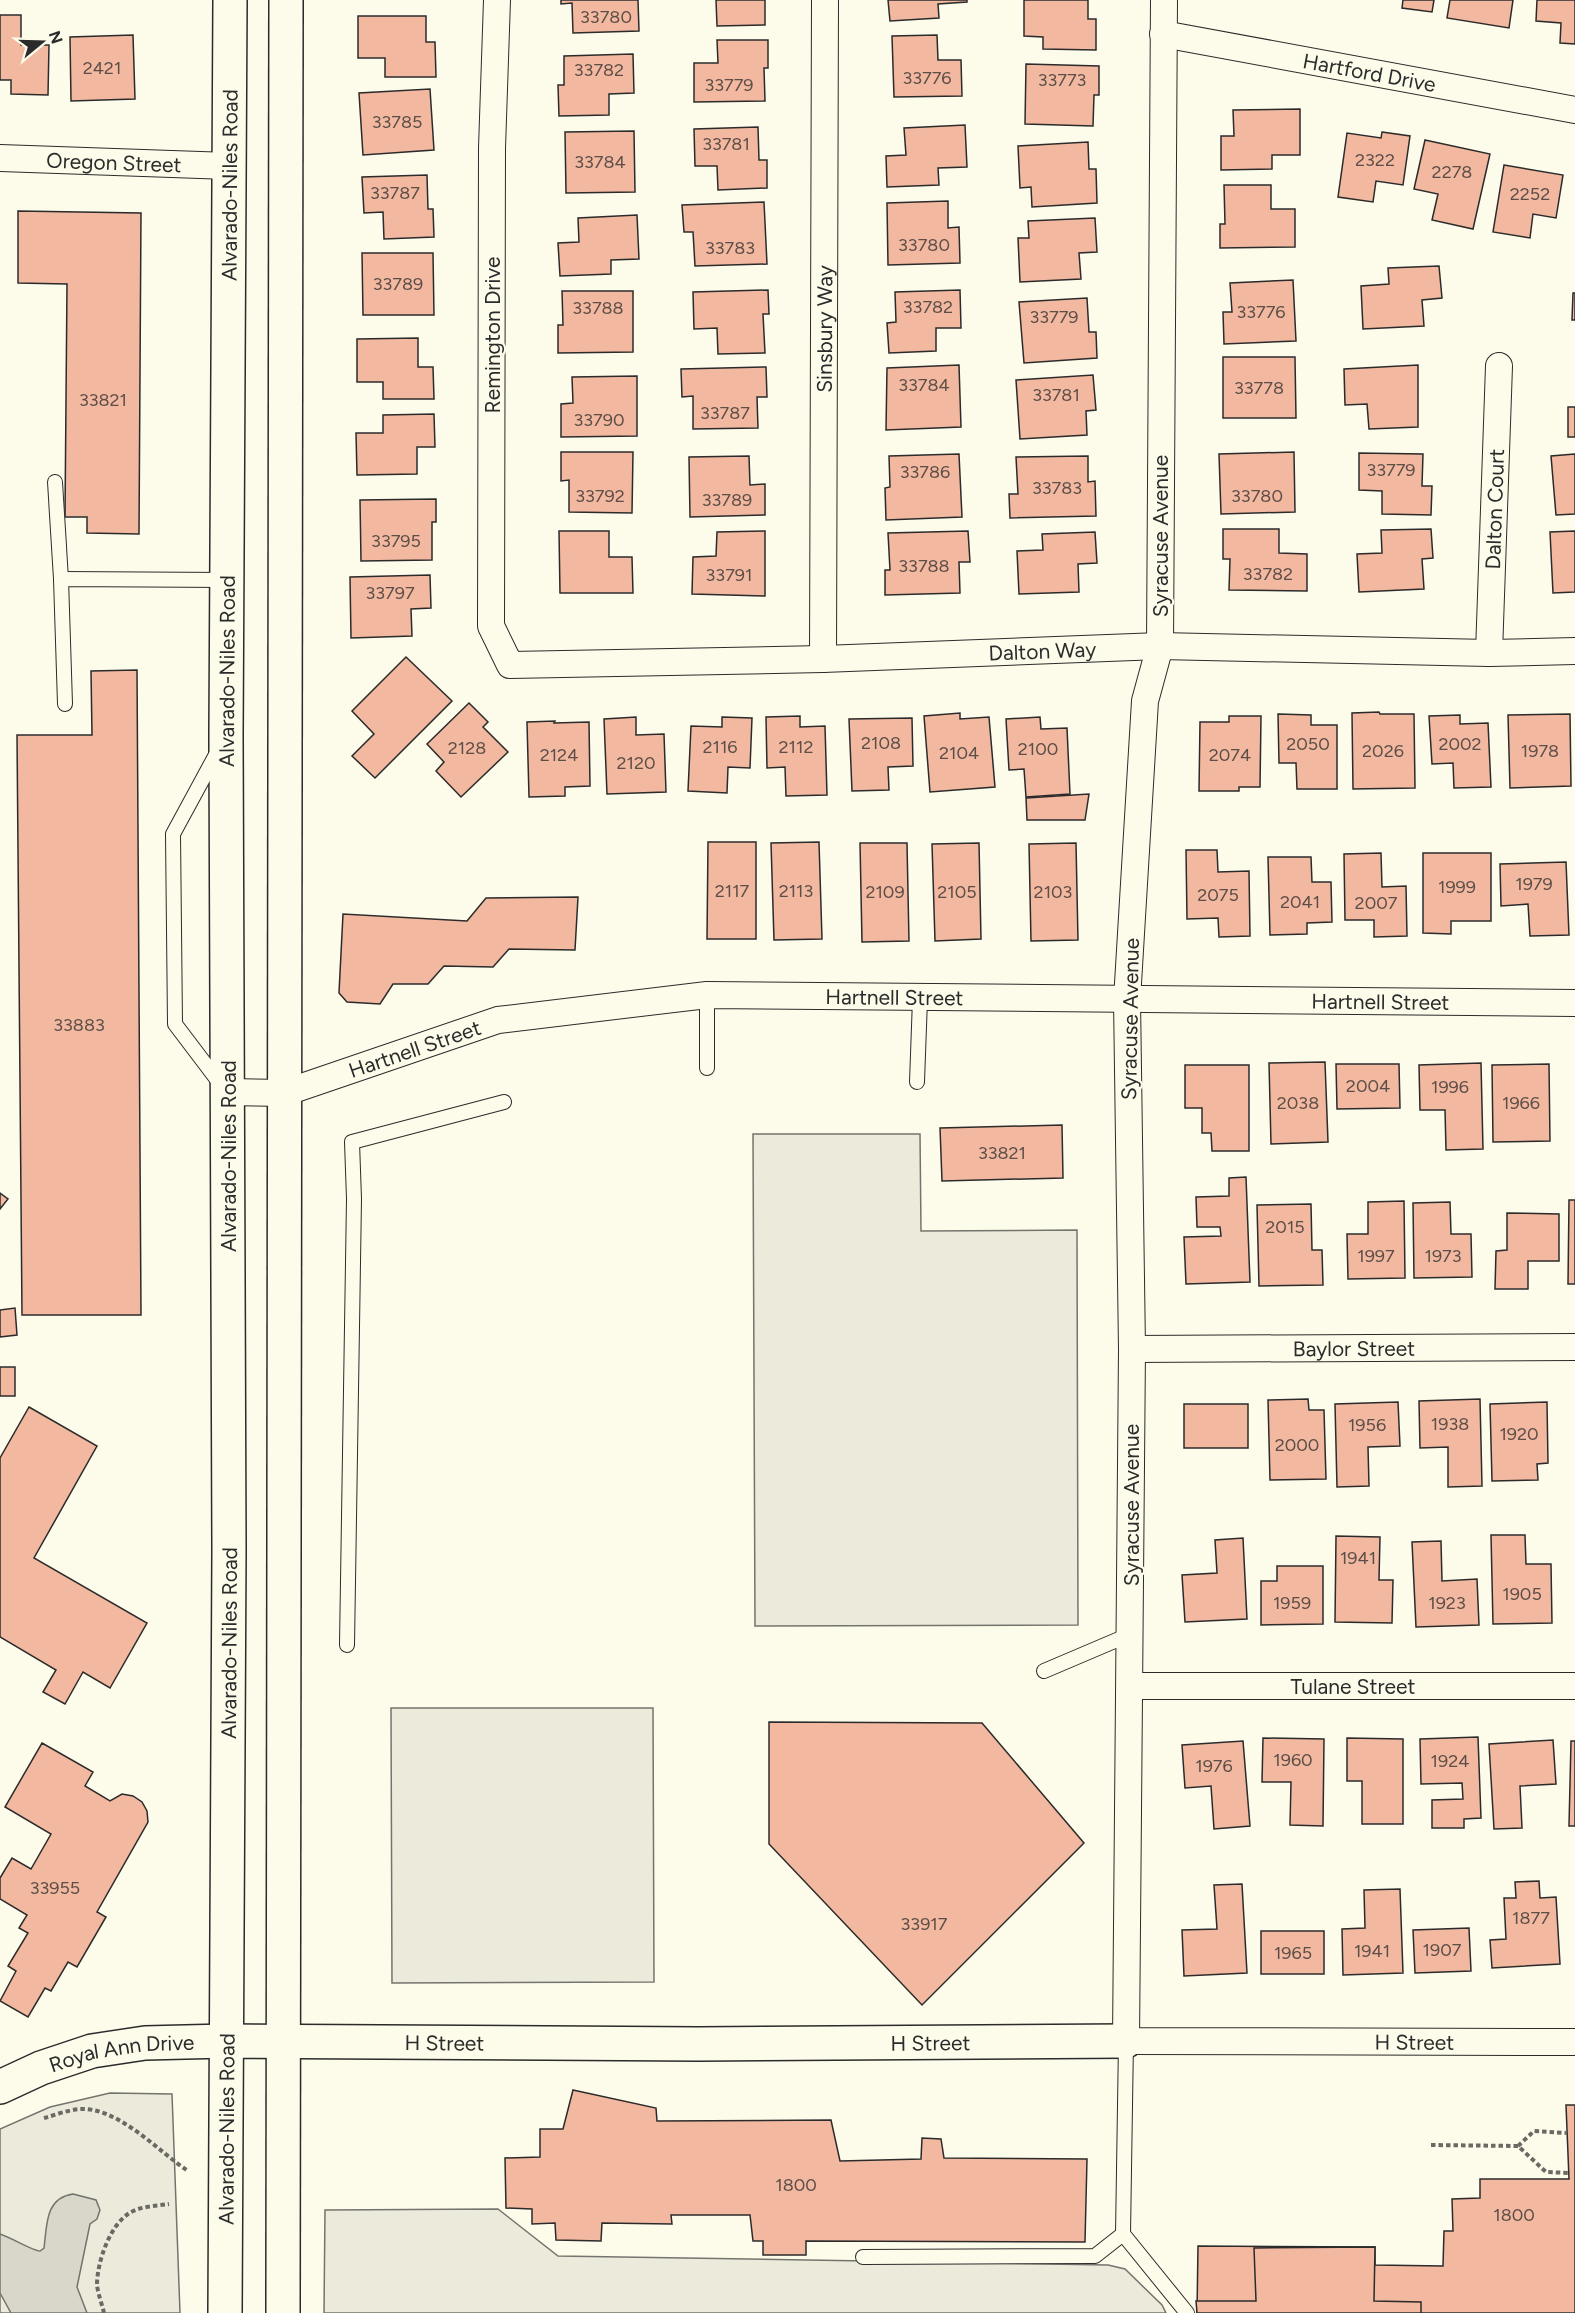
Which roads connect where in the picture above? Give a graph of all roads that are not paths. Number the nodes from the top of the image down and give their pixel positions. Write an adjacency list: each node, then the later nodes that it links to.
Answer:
1 (230, 0): 9 (main road, Alvarado-Niles Road)
2 (286, 0): 28 (main road)
3 (497, 0): 18 (street, Remington Drive)
4 (825, 0): 17 (street, Sinsbury Way)
5 (1164, 0): 6 (street, Syracuse Avenue)
6 (1163, 34): 7 (street, Hartford Drive); 14 (street, Syracuse Avenue)
7 (1575, 110)
8 (0, 158): 9 (street, Oregon Street)
9 (229, 166): 13 (main road, Alvarado-Niles Road)
10 (1499, 366): 16 (street, Dalton Court)
11 (55, 482): 12 (lane)
12 (61, 579): 13 (lane); 19 (lane)
13 (227, 580): 20 (main road, Alvarado-Niles Road)
14 (1160, 646): 16 (street, Dalton Way); 17 (street, Dalton Way); 23 (street, Syracuse Avenue)
15 (1575, 651): 16 (street, Dalton Way)
16 (1490, 653)
17 (823, 658): 18 (street, Dalton Way)
18 (510, 665)
19 (65, 704)
20 (226, 736): 27 (main road, Alvarado-Niles Road); 27 (lane)
21 (707, 995): 22 (street, Hartnell Street); 25 (lane); 28 (street, Hartnell Street)
22 (920, 999): 23 (street, Hartnell Street); 26 (lane)
23 (1127, 1000): 24 (street, Hartnell Street); 31 (street, Syracuse Avenue)
24 (1575, 1003)
25 (707, 1068)
26 (917, 1082)
27 (227, 1092): 28 (street, Hartnell Street); 37 (main road, Alvarado-Niles Road)
28 (284, 1093): 40 (main road)
29 (504, 1102): 33 (lane)
30 (1575, 1347): 31 (street, Baylor Street)
31 (1132, 1349): 32 (street, Syracuse Avenue)
32 (1131, 1634): 34 (lane); 35 (street, Syracuse Avenue)
33 (347, 1645)
34 (1044, 1671)
35 (1131, 1686): 36 (street, Tulane Street); 38 (street, Syracuse Avenue)
36 (1575, 1686)
37 (226, 2041): 40 (main road, Royal Ann Drive); 41 (main road, Royal Ann Drive); 44 (main road, Alvarado-Niles Road)
38 (1126, 2041): 39 (street, H Street); 40 (main road, H Street); 42 (lane)
39 (1575, 2042)
40 (284, 2043): 45 (main road)
41 (0, 2087)
42 (1123, 2234): 43 (lane); 46 (lane)
43 (863, 2257)
44 (225, 2313)
45 (283, 2313)
46 (1187, 2313)

